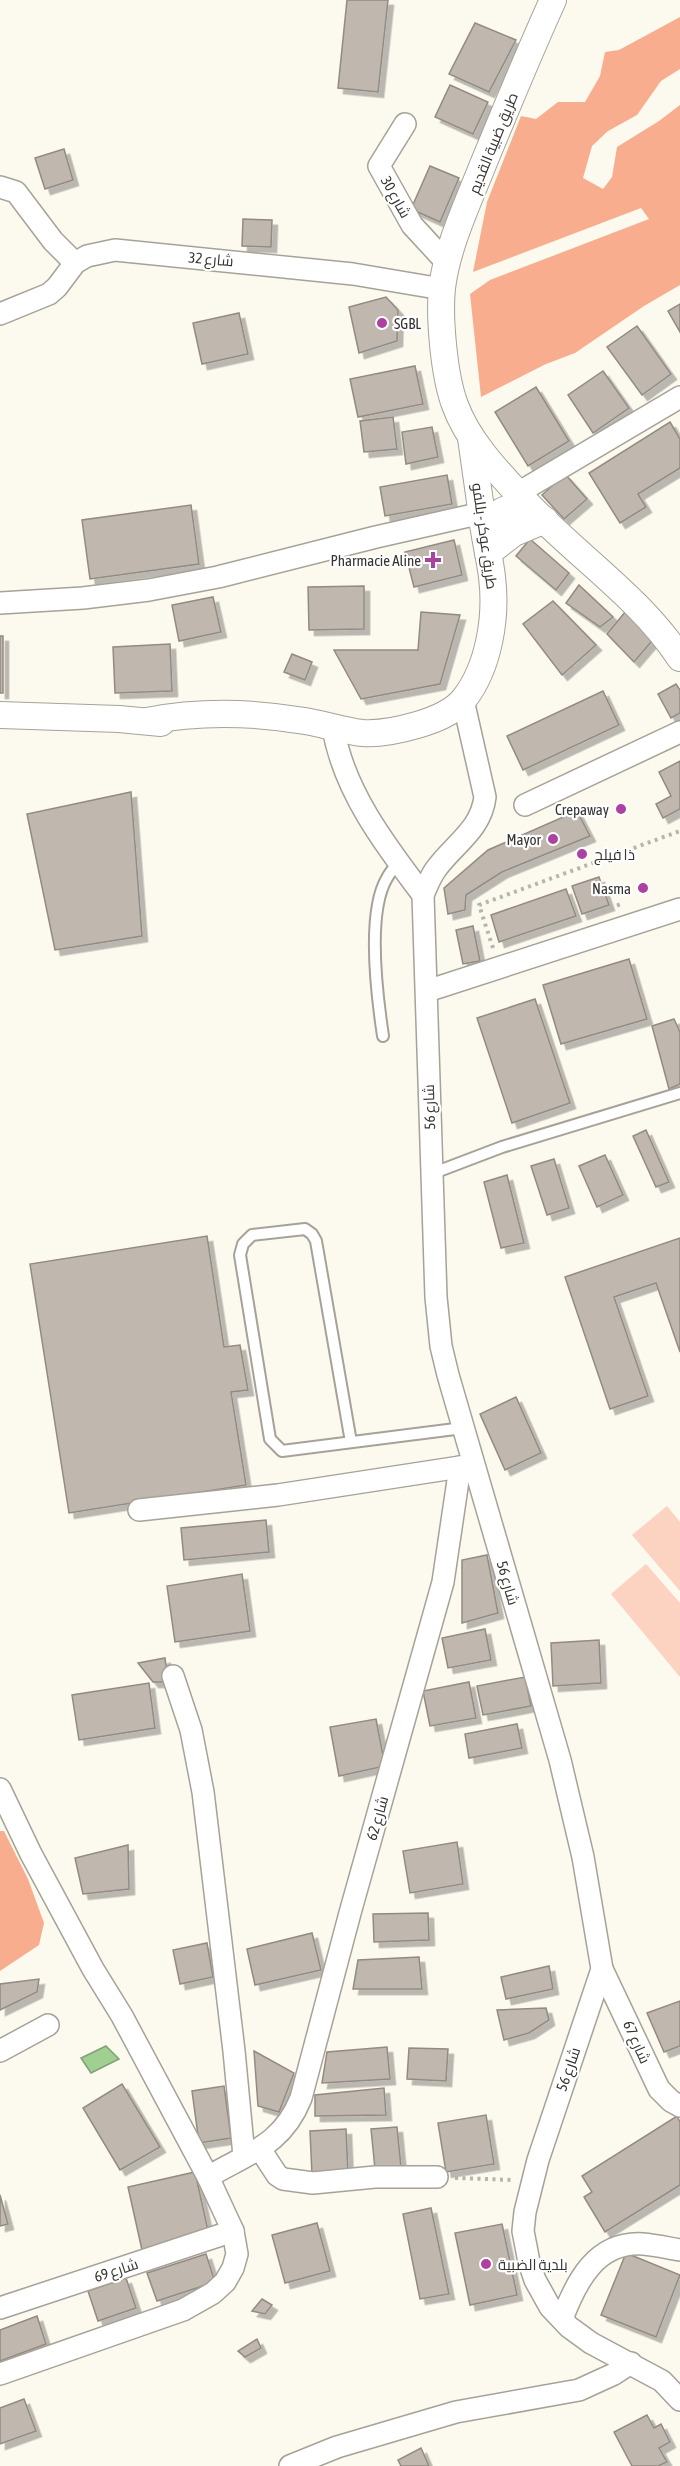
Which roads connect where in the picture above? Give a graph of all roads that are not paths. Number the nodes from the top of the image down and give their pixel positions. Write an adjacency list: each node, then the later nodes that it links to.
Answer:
1 (553, 0): 5 (street, طريق ضبية القديم)
2 (405, 124): 5 (street, شارع 30)
3 (0, 188): 4 (street)
4 (75, 263): 6 (street, شارع 32); 7 (street)
5 (447, 263): 6 (street, طريق ضبية القديم)
6 (442, 289): 9 (street, طريق ضبية القديم)
7 (0, 314)
8 (680, 397): 10 (street)
9 (471, 437): 10 (street); 11 (street, طريق عوكر - بللفو)
10 (522, 497): 11 (street); 12 (street)
11 (482, 519): 13 (street, طريق عوكر - بللفو); 14 (street)
12 (545, 520): 13 (street); 15 (street)
13 (488, 553): 16 (street, طريق عوكر - بللفو)
14 (0, 603)
15 (680, 658)
16 (463, 700): 19 (street, طريق عوكر - بللفو); 22 (street, شارع 56)
17 (0, 715): 19 (street, طريق عوكر - بللفو)
18 (680, 732): 20 (street)
19 (334, 734): 21 (street)
20 (525, 805)
21 (398, 863): 22 (street); 25 (lane)
22 (423, 895): 24 (street, شارع 56)
23 (680, 909): 24 (street)
24 (427, 991): 27 (street, شارع 56)
25 (383, 1036)
26 (680, 1092): 27 (lane)
27 (431, 1174): 28 (street, شارع 56)
28 (463, 1428): 29 (lane); 30 (street, شارع 56)
29 (351, 1442): 29 (lane)
30 (467, 1467): 31 (street); 34 (street, شارع 56); 38 (street, شارع 62)
31 (139, 1510)
32 (173, 1676): 38 (street)
33 (0, 1790): 39 (street)
34 (602, 1969): 37 (street, شارع 67); 44 (street, شارع 56)
35 (48, 2025): 36 (street)
36 (0, 2051)
37 (680, 2106)
38 (252, 2152): 39 (street, شارع 62); 40 (street)
39 (208, 2176): 41 (street)
40 (436, 2177)
41 (233, 2231): 43 (street, شارع 69); 46 (street)
42 (680, 2250): 44 (street)
43 (0, 2308)
44 (562, 2319): 45 (street, شارع 56)
45 (631, 2363): 47 (street, شارع 56); 48 (street)
46 (0, 2374)
47 (680, 2400)
48 (290, 2466)

